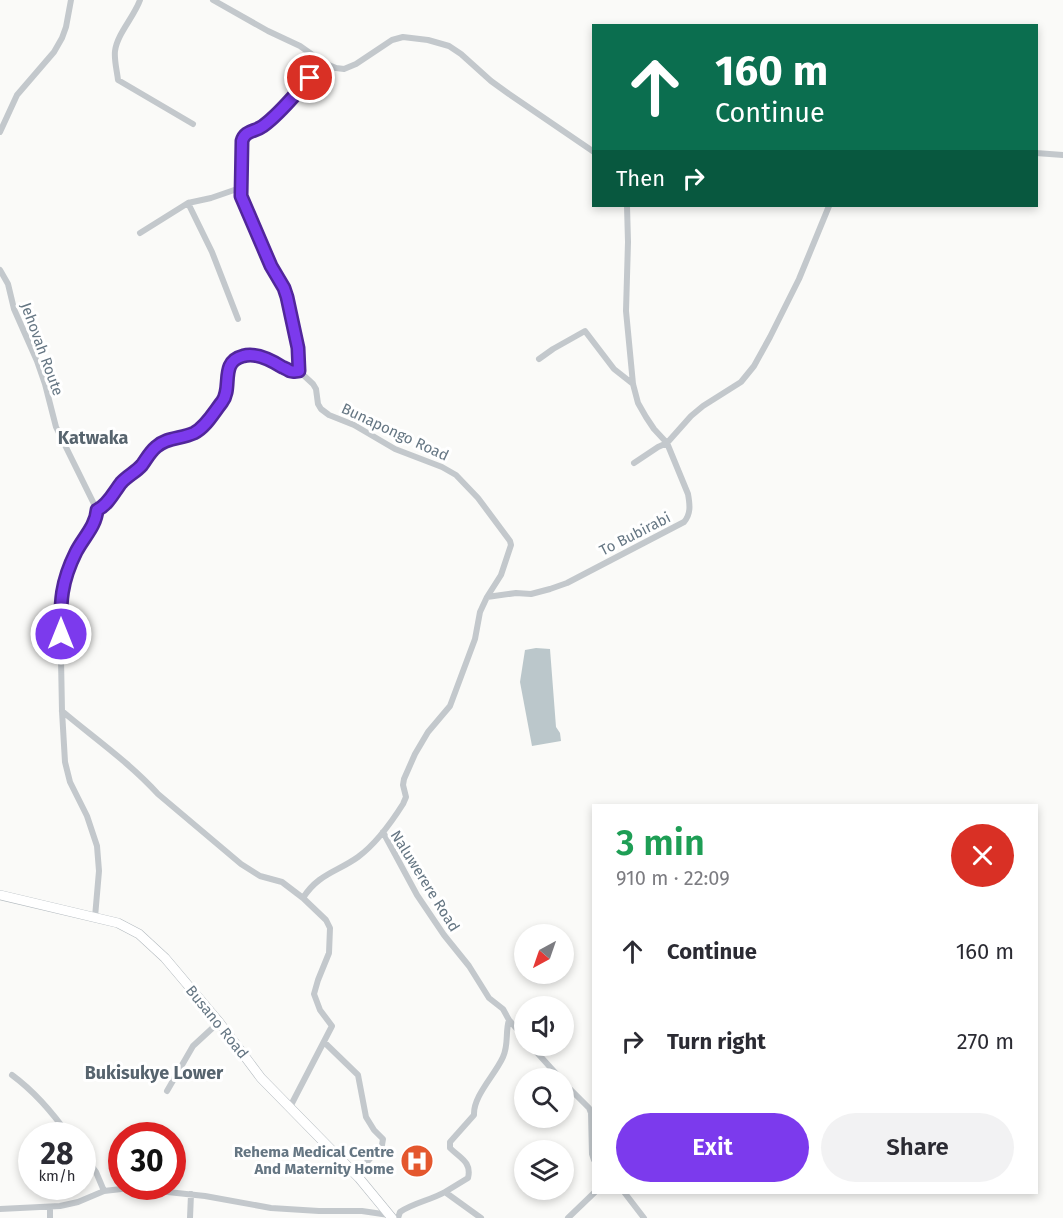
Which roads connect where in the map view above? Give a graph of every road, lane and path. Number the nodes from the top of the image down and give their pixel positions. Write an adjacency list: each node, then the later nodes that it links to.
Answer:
1 (71, 0): 6 (street)
2 (140, 0): 5 (street)
3 (213, 0): 4 (street)
4 (324, 63): 7 (street); 10 (street)
5 (193, 124)
6 (0, 132)
7 (592, 151)
8 (1038, 153): 9 (street)
9 (1063, 155)
10 (240, 188): 11 (street); 18 (street)
11 (188, 203): 14 (street); 16 (street)
12 (627, 207): 19 (street)
13 (829, 207): 20 (street)
14 (140, 233)
15 (0, 270): 22 (street, Jehovah Route)
16 (238, 319)
17 (539, 359): 19 (street)
18 (299, 371): 22 (street); 23 (street, Bunapongo Road)
19 (633, 384): 20 (street)
20 (667, 443): 21 (street); 23 (street, To Bubirabi)
21 (634, 463)
22 (97, 510): 24 (street)
23 (487, 597): 25 (street)
24 (62, 711): 27 (street); 28 (street)
25 (383, 832): 27 (street, Naluwerere Road); 29 (street, Naluwerere Road)
26 (0, 895): 28 (street, Busano Road)
27 (303, 898): 32 (street)
28 (95, 917): 30 (street, Busano Road)
29 (509, 1020): 31 (street, Naluwerere Road); 44 (street)
30 (219, 1022): 36 (street); 38 (street, Busano Road)
31 (514, 1026)
32 (324, 1042): 38 (street); 42 (street)
33 (540, 1056): 34 (street)
34 (551, 1068)
35 (12, 1075): 39 (street)
36 (167, 1091)
37 (574, 1093): 40 (street)
38 (290, 1107): 42 (street, Busano Road)
39 (58, 1122)
40 (592, 1153)
41 (96, 1172): 43 (street)
42 (359, 1178): 50 (street, Busano Road)
43 (104, 1191): 45 (street); 48 (street)
44 (446, 1192): 50 (street); 53 (street)
45 (191, 1194): 50 (street); 52 (street)
46 (593, 1194): 54 (street)
47 (626, 1194): 55 (street)
48 (50, 1207): 49 (street); 51 (street)
49 (0, 1209)
50 (393, 1217)
51 (50, 1218)
52 (190, 1218)
53 (481, 1218)
54 (568, 1218)
55 (644, 1218)

